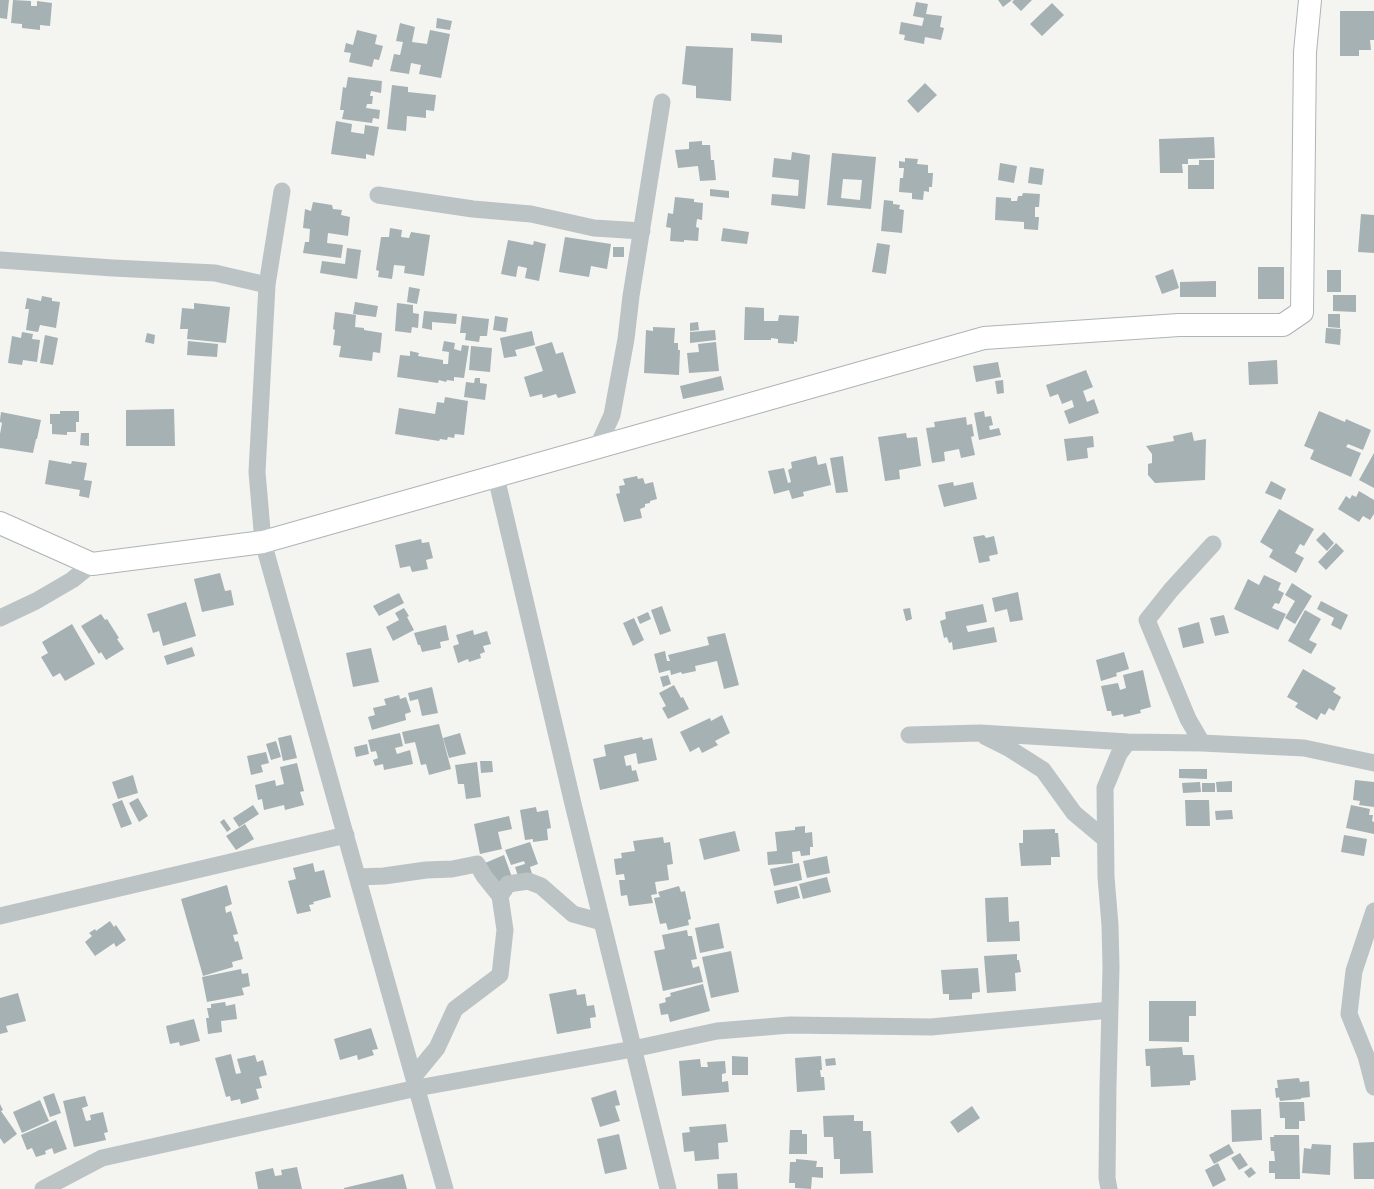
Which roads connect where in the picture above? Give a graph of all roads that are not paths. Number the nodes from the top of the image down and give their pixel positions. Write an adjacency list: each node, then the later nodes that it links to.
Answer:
1 (1310, 0): 8 (street)
2 (662, 102): 5 (street)
3 (282, 191): 7 (street)
4 (378, 195): 5 (street)
5 (642, 231): 8 (street)
6 (0, 260): 7 (street)
7 (267, 285): 11 (street)
8 (597, 448): 9 (street)
9 (496, 477): 11 (street); 26 (street)
10 (0, 523): 13 (street)
11 (263, 542): 13 (street); 20 (street)
12 (1214, 544): 18 (street)
13 (92, 564): 14 (street)
14 (0, 618)
15 (980, 733): 16 (street); 17 (street); 21 (street)
16 (909, 735)
17 (1128, 742): 18 (street); 21 (street)
18 (1202, 743): 19 (street)
19 (1374, 763)
20 (346, 835): 22 (street); 25 (street)
21 (1105, 839): 27 (street)
22 (358, 877): 23 (street); 29 (street)
23 (500, 896): 26 (street); 29 (street)
24 (1374, 911): 30 (street)
25 (0, 916)
26 (602, 922): 28 (street)
27 (1110, 1010): 28 (street); 34 (street)
28 (633, 1049): 29 (street); 33 (street)
29 (415, 1082): 31 (street); 32 (street)
30 (1374, 1087)
31 (44, 1189)
32 (445, 1189)
33 (668, 1189)
34 (1109, 1189)

